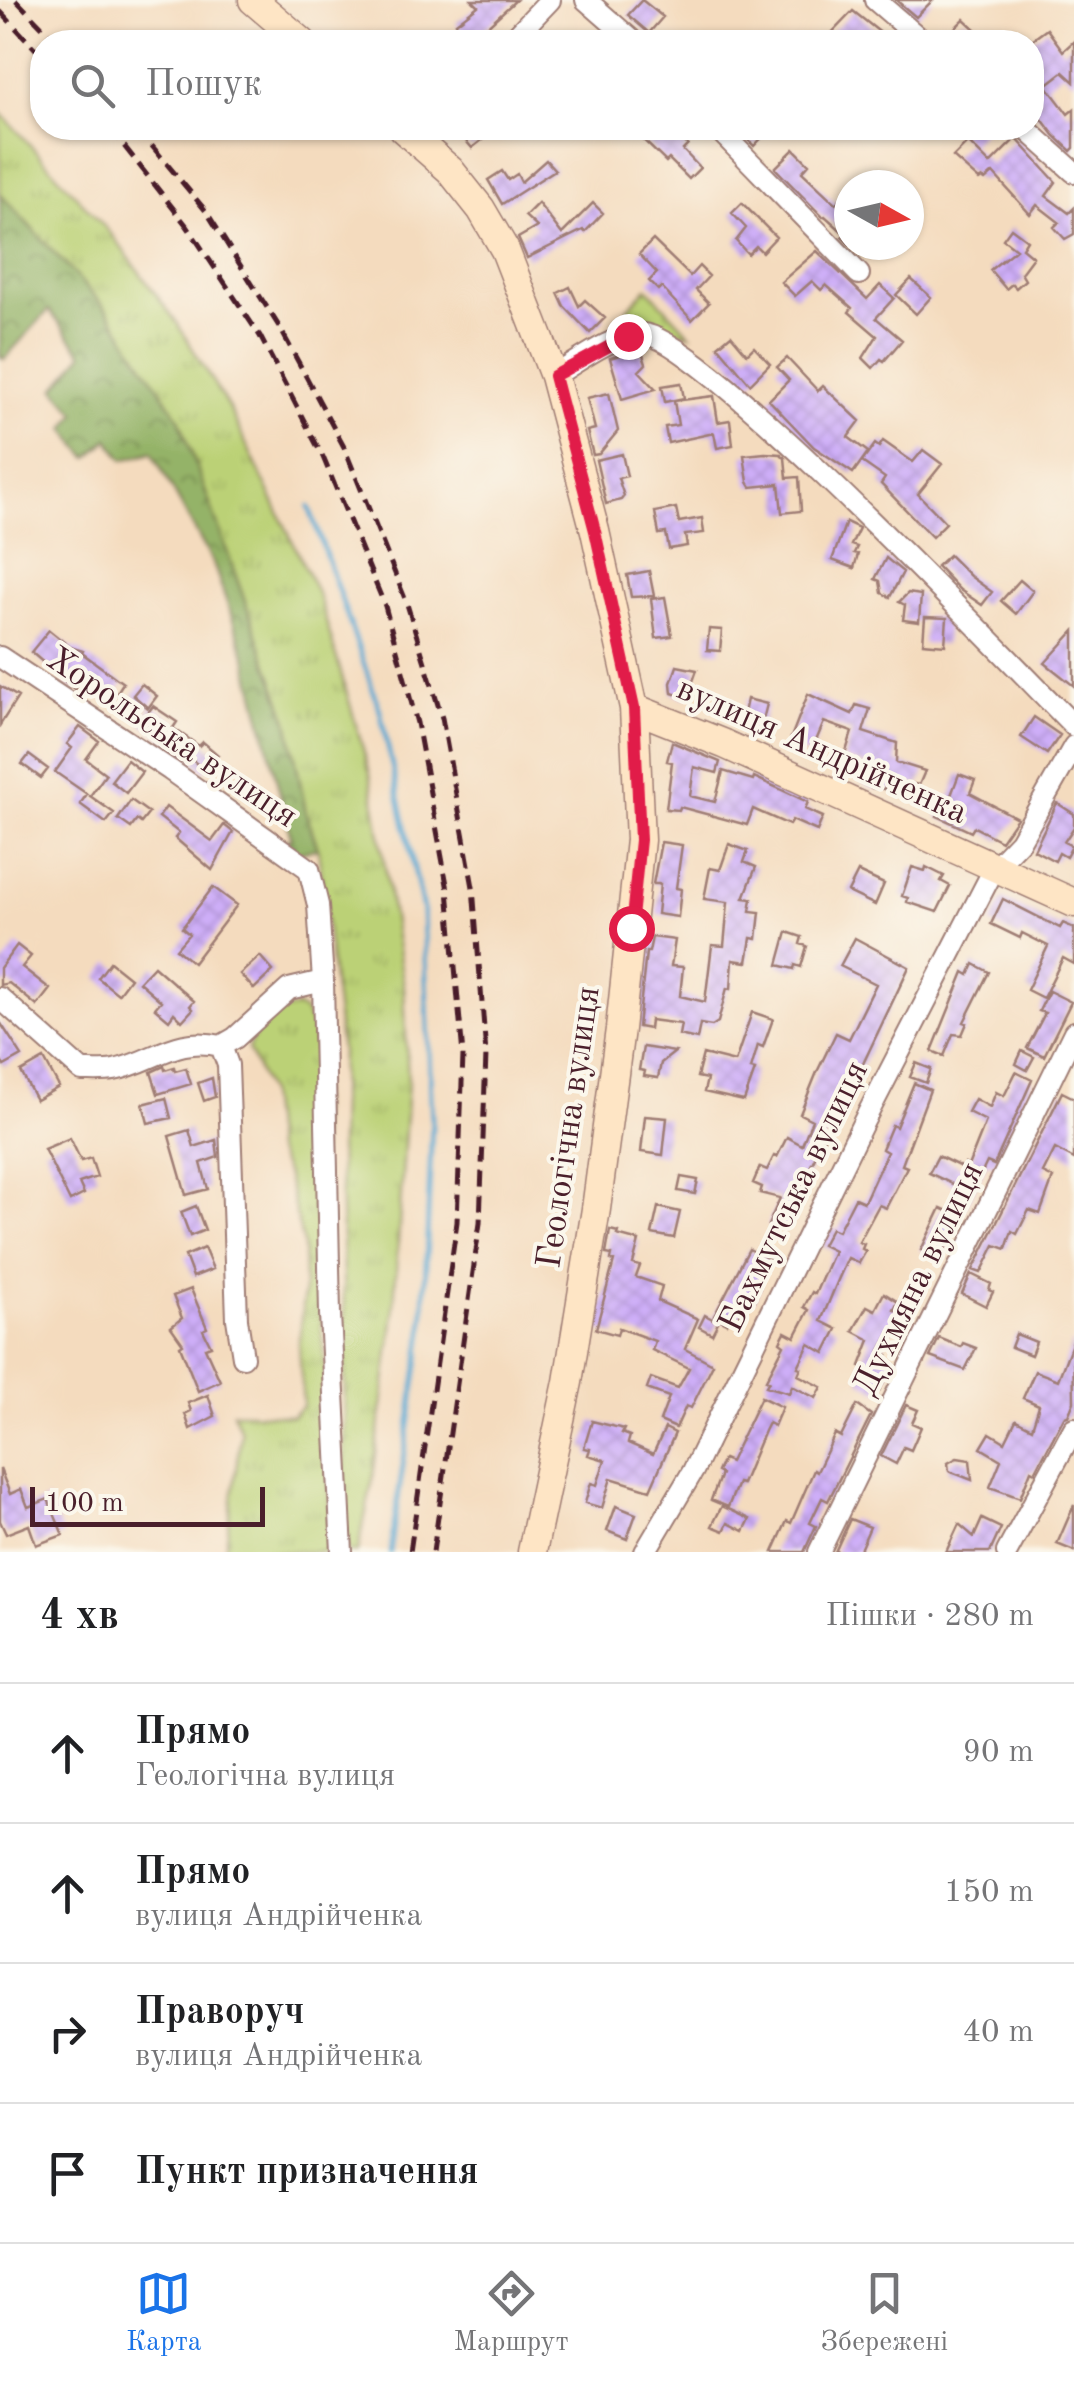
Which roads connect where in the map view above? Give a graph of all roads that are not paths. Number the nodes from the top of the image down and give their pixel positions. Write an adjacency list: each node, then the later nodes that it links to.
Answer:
1 (253, 0): 5 (street)
2 (550, 0): 6 (street)
3 (586, 0): 7 (street)
4 (875, 0): 8 (street)
5 (288, 30)
6 (521, 30)
7 (620, 30)
8 (910, 30)
9 (421, 140): 14 (street, вулиця Андрійченка)
10 (729, 140): 13 (street)
11 (1038, 140): 12 (street)
12 (1074, 172)
13 (859, 274)
14 (554, 376): 16 (street, вулиця Андрійченка); 17 (street)
15 (0, 658): 21 (street, Хорольська вулиця)
16 (634, 708): 19 (street, вулиця Андрійченка); 28 (street, Геологічна вулиця)
17 (1074, 726)
18 (1074, 746): 19 (street, Бахмутська вулиця)
19 (995, 867): 20 (street, вулиця Андрійченка); 29 (street, Бахмутська вулиця)
20 (1074, 903)
21 (323, 981): 24 (street); 27 (street)
22 (0, 998): 24 (street)
23 (1074, 1032): 30 (street, Духмяна вулиця)
24 (221, 1046): 25 (street)
25 (243, 1357)
26 (1074, 1428): 31 (street)
27 (342, 1552)
28 (532, 1552)
29 (645, 1552)
30 (818, 1552)
31 (1007, 1552)

